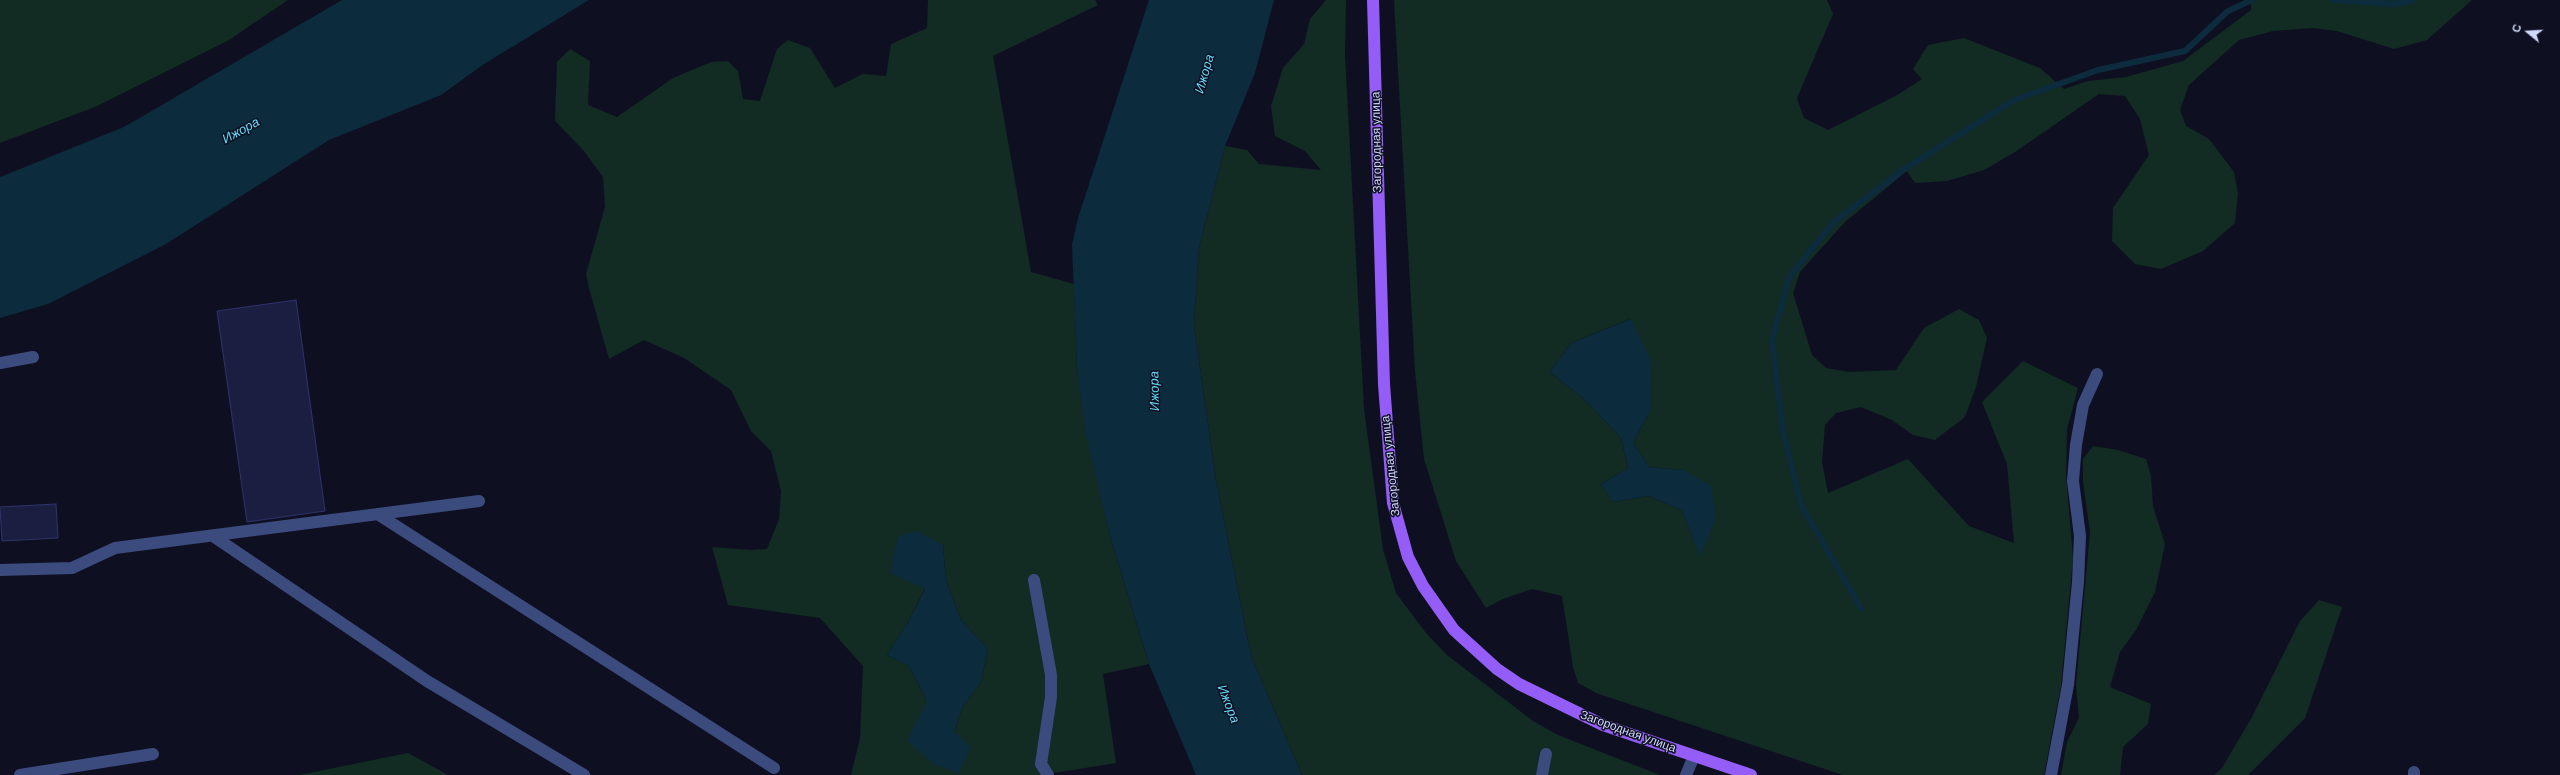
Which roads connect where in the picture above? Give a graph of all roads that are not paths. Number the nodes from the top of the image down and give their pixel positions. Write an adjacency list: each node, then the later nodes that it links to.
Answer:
1 (1373, 0): 12 (main road, Загородная улица)
2 (33, 356): 3 (lane)
3 (0, 363)
4 (2096, 374): 20 (lane)
5 (478, 501): 6 (lane)
6 (379, 515): 7 (lane); 13 (lane)
7 (213, 536): 8 (lane); 15 (lane)
8 (0, 570)
9 (1034, 580): 16 (lane)
10 (153, 754): 14 (lane)
11 (1546, 754): 17 (lane)
12 (1694, 756): 18 (lane); 19 (main road, Загородная улица)
13 (774, 768)
14 (20, 775)
15 (584, 775)
16 (1048, 775)
17 (1542, 775)
18 (1686, 775)
19 (1750, 775)
20 (2051, 775)

